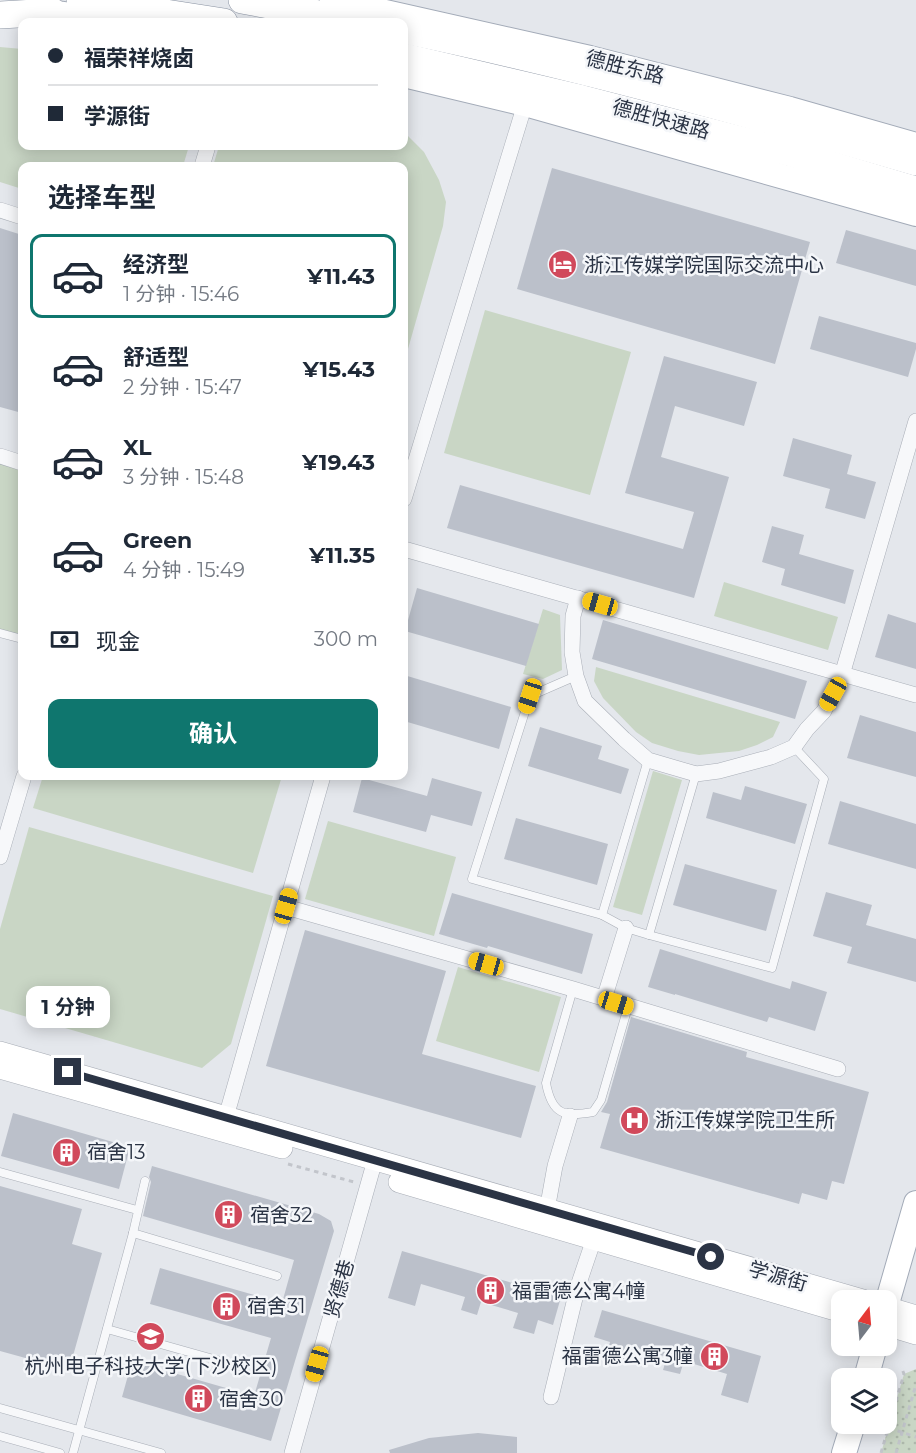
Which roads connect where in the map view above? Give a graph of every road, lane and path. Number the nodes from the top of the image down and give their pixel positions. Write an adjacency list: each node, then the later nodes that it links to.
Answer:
1 (80, 0): 8 (highway)
2 (242, 0): 4 (highway)
3 (0, 4): 5 (main road)
4 (348, 5): 9 (main road, 德胜东路)
5 (53, 12): 6 (highway); 7 (main road)
6 (0, 15)
7 (94, 18)
8 (198, 18)
9 (407, 18)
10 (408, 18): 15 (main road, 德胜东路)
11 (408, 31): 16 (highway, 德胜快速路)
12 (408, 58): 17 (highway, 德胜快速路)
13 (408, 76): 14 (main road)
14 (525, 104): 19 (main road); 24 (street)
15 (916, 146)
16 (916, 162)
17 (916, 190)
18 (0, 210): 20 (street)
19 (916, 214)
20 (18, 216)
21 (916, 421): 29 (street)
22 (0, 456): 23 (street)
23 (18, 462)
24 (408, 486)
25 (408, 550): 26 (street)
26 (578, 598): 29 (street); 30 (street)
27 (0, 633): 28 (lane)
28 (18, 638)
29 (842, 675): 31 (street); 32 (street)
30 (576, 676): 33 (street); 39 (lane)
31 (916, 695)
32 (794, 747): 34 (street); 41 (lane)
33 (648, 760): 34 (street); 39 (lane)
34 (696, 774): 41 (lane)
35 (23, 780): 37 (street)
36 (322, 780): 38 (street)
37 (0, 857)
38 (286, 906): 42 (street); 49 (street)
39 (602, 915): 40 (lane)
40 (626, 928): 41 (lane); 43 (street)
41 (649, 935)
42 (573, 989): 43 (street); 48 (lane)
43 (604, 999): 44 (street)
44 (628, 1007): 47 (street); 48 (lane)
45 (0, 1052): 49 (main road, 学源街)
46 (0, 1068): 50 (main road, 学源街)
47 (838, 1069)
48 (570, 1116): 55 (street)
49 (226, 1117): 50 (main road, 学源街)
50 (373, 1167): 55 (main road, 学源街); 56 (main road, 学源街); 83 (street, 贤德巷)
51 (0, 1172): 54 (lane)
52 (144, 1181): 54 (lane)
53 (916, 1203): 59 (main road)
54 (137, 1210): 57 (lane)
55 (548, 1210): 56 (main road, 学源街)
56 (596, 1232): 60 (main road, 学源街); 61 (main road, 学源街); 70 (street)
57 (133, 1233): 58 (lane); 65 (lane)
58 (277, 1276)
59 (892, 1290)
60 (831, 1292)
61 (831, 1308)
62 (897, 1310): 63 (main road)
63 (916, 1316)
64 (897, 1328): 66 (main road)
65 (107, 1329): 67 (lane); 73 (lane)
66 (916, 1334)
67 (242, 1367)
68 (902, 1369): 71 (path)
69 (915, 1388): 75 (path)
70 (551, 1397)
71 (897, 1398)
72 (0, 1408): 73 (lane)
73 (80, 1430): 81 (lane); 82 (lane)
74 (897, 1431): 75 (path)
75 (902, 1432): 79 (path); 86 (path)
76 (850, 1434): 84 (main road)
77 (886, 1434): 85 (path)
78 (0, 1436): 80 (lane)
79 (916, 1437)
80 (60, 1453)
81 (74, 1453)
82 (161, 1453)
83 (292, 1453)
84 (844, 1453)
85 (881, 1453)
86 (896, 1453)

